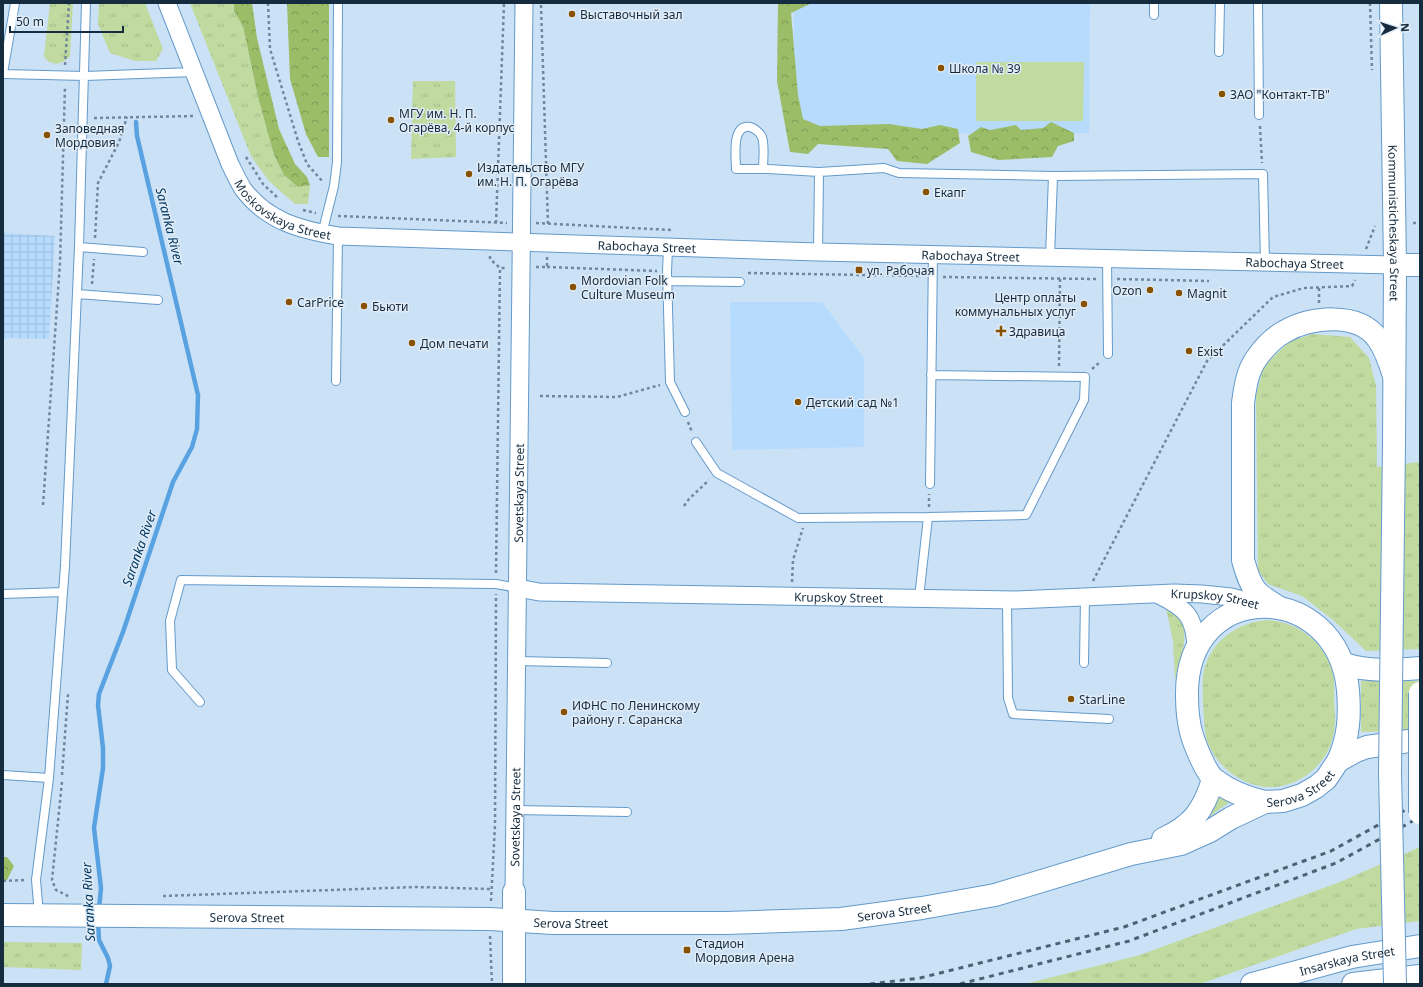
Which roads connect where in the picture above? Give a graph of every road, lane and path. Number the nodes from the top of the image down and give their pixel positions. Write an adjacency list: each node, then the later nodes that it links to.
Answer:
1 (15, 3): 17 (lane)
2 (69, 3): 18 (path)
3 (86, 3): 19 (lane)
4 (167, 3): 16 (street, Moskovskaya Street)
5 (268, 3): 29 (path)
6 (338, 3): 29 (lane)
7 (504, 3): 33 (path)
8 (524, 3): 36 (street, Sovetskaya Street)
9 (541, 3): 34 (path)
10 (1154, 3): 14 (lane)
11 (1220, 3): 15 (lane)
12 (1258, 3): 20 (lane)
13 (1391, 3): 47 (street, Kommunisticheskaya Street)
14 (1154, 15)
15 (1220, 52)
16 (194, 72): 19 (lane); 35 (street, Moskovskaya Street)
17 (3, 74): 18 (lane)
18 (65, 76): 19 (lane); 76 (path)
19 (84, 76): 23 (lane)
20 (1259, 115): 27 (path)
21 (197, 116): 22 (path)
22 (127, 117): 23 (path); 39 (path)
23 (83, 118): 37 (lane)
24 (244, 151): 30 (path)
25 (763, 169): 25 (lane); 26 (lane)
26 (819, 172): 28 (lane); 41 (lane)
27 (1262, 174): 28 (lane); 45 (lane)
28 (1053, 176): 43 (lane)
29 (334, 186): 32 (lane)
30 (286, 203)
31 (298, 209): 32 (path)
32 (326, 216): 35 (lane)
33 (496, 223)
34 (548, 224)
35 (330, 235): 36 (street, Moskovskaya Street); 69 (lane)
36 (522, 242): 38 (street, Rabochaya Street); 81 (street, Sovetskaya Street)
37 (79, 247): 39 (lane); 60 (lane)
38 (668, 247): 41 (street, Rabochaya Street); 50 (lane)
39 (95, 248): 40 (lane); 61 (path)
40 (143, 252)
41 (818, 252): 42 (street, Rabochaya Street)
42 (933, 255): 43 (street, Rabochaya Street); 52 (lane)
43 (1050, 258): 44 (street, Rabochaya Street)
44 (1107, 259): 45 (street, Rabochaya Street); 54 (lane)
45 (1265, 262): 47 (street, Rabochaya Street)
46 (1420, 265): 47 (street, Rabochaya Street)
47 (1395, 266): 66 (street, Kommunisticheskaya Street)
48 (547, 267): 50 (path)
49 (500, 268): 80 (path)
50 (667, 272): 55 (lane)
51 (745, 273): 52 (path)
52 (932, 277): 53 (path); 65 (lane)
53 (1060, 278): 54 (path); 67 (path)
54 (1107, 279): 56 (path); 64 (lane)
55 (667, 280): 57 (lane); 70 (lane)
56 (1209, 281)
57 (740, 282)
58 (1304, 288): 87 (path)
59 (1319, 288): 63 (path)
60 (77, 294): 61 (lane); 82 (lane)
61 (91, 295): 62 (lane)
62 (158, 300)
63 (1319, 321): 66 (street); 89 (street)
64 (1108, 354): 68 (path)
65 (931, 375): 67 (lane); 75 (lane)
66 (1394, 376): 122 (street, Kommunisticheskaya Street, bridge)
67 (1058, 377): 68 (lane)
68 (1085, 377): 78 (lane)
69 (336, 381)
70 (670, 382): 71 (path); 72 (lane)
71 (540, 396)
72 (684, 412): 73 (path)
73 (696, 442): 74 (lane)
74 (717, 473): 77 (path); 79 (lane)
75 (930, 484): 78 (path)
76 (43, 505)
77 (684, 506)
78 (928, 517): 79 (lane); 86 (lane)
79 (807, 518): 85 (path)
80 (496, 584): 81 (lane); 97 (lane); 109 (path)
81 (518, 588): 85 (street, Krupskoy Street); 91 (street, Sovetskaya Street)
82 (63, 592): 83 (lane); 102 (lane)
83 (3, 594)
84 (1159, 595): 87 (street, Krupskoy Street); 89 (street, Krupskoy Street); 90 (street, Krupskoy Street)
85 (792, 596): 86 (street, Krupskoy Street)
86 (918, 598): 88 (street, Krupskoy Street)
87 (1085, 598): 88 (street, Krupskoy Street); 92 (lane)
88 (1006, 600): 98 (lane)
89 (1275, 608): 90 (street); 94 (street)
90 (1196, 649): 103 (street)
91 (517, 661): 93 (lane); 105 (street, Sovetskaya Street)
92 (1084, 662)
93 (607, 663)
94 (1344, 664): 95 (street); 100 (street)
95 (1420, 668)
96 (1420, 693): 107 (street, bridge)
97 (200, 702)
98 (1109, 719)
99 (1420, 738): 100 (street, Serova Street)
100 (1338, 761): 104 (street, Serova Street)
101 (3, 775): 102 (lane)
102 (49, 778): 113 (lane)
103 (1213, 780): 104 (street); 108 (street, Serova Street)
104 (1265, 802): 108 (street, Serova Street)
105 (515, 810): 106 (lane); 110 (street, Sovetskaya Street)
106 (627, 812)
107 (1420, 813)
108 (1131, 854): 115 (street, Serova Street)
109 (491, 889): 111 (path); 114 (path)
110 (514, 892): 115 (street, Sovetskaya Street)
111 (158, 896)
112 (3, 915): 113 (street, Serova Street)
113 (39, 915): 114 (street, Serova Street)
114 (490, 919): 115 (street, Serova Street); 118 (path)
115 (514, 921): 119 (street, Sovetskaya Street)
116 (1420, 946): 120 (street, Insarskaya Street)
117 (1420, 976): 121 (street, Insarskaya Street)
118 (492, 984)
119 (514, 984)
120 (1252, 984)
121 (1353, 984)
122 (1395, 984)

